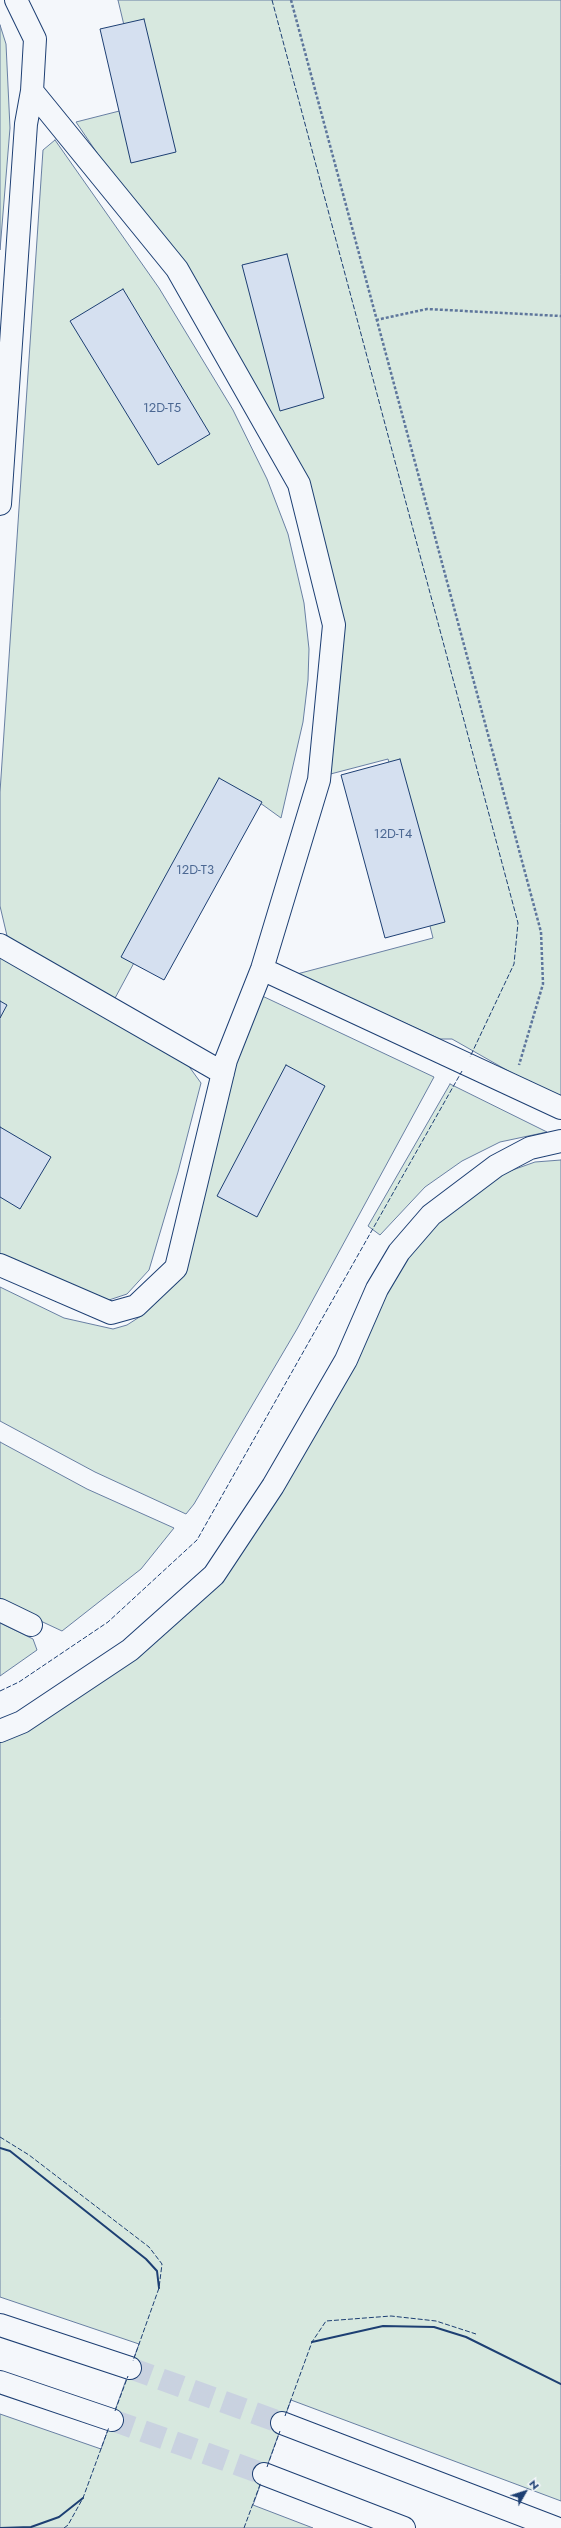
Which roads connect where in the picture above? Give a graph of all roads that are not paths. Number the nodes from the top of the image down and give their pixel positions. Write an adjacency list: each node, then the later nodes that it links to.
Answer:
1 (16, 0): 2 (main road)
2 (32, 91): 3 (main road); 6 (main road)
3 (1, 457): 4 (main road)
4 (0, 504)
5 (0, 944): 7 (main road)
6 (262, 969): 7 (main road); 8 (main road)
7 (223, 1072): 10 (main road)
8 (561, 1108)
9 (561, 1141): 13 (main road)
10 (0, 1265)
11 (0, 1610): 12 (main road)
12 (31, 1625)
13 (0, 1730)
14 (0, 2325): 15 (main road)
15 (130, 2368)
16 (0, 2382): 17 (main road)
17 (112, 2420)
18 (282, 2424): 21 (main road)
19 (264, 2474): 20 (main road)
20 (404, 2528)
21 (556, 2528)

